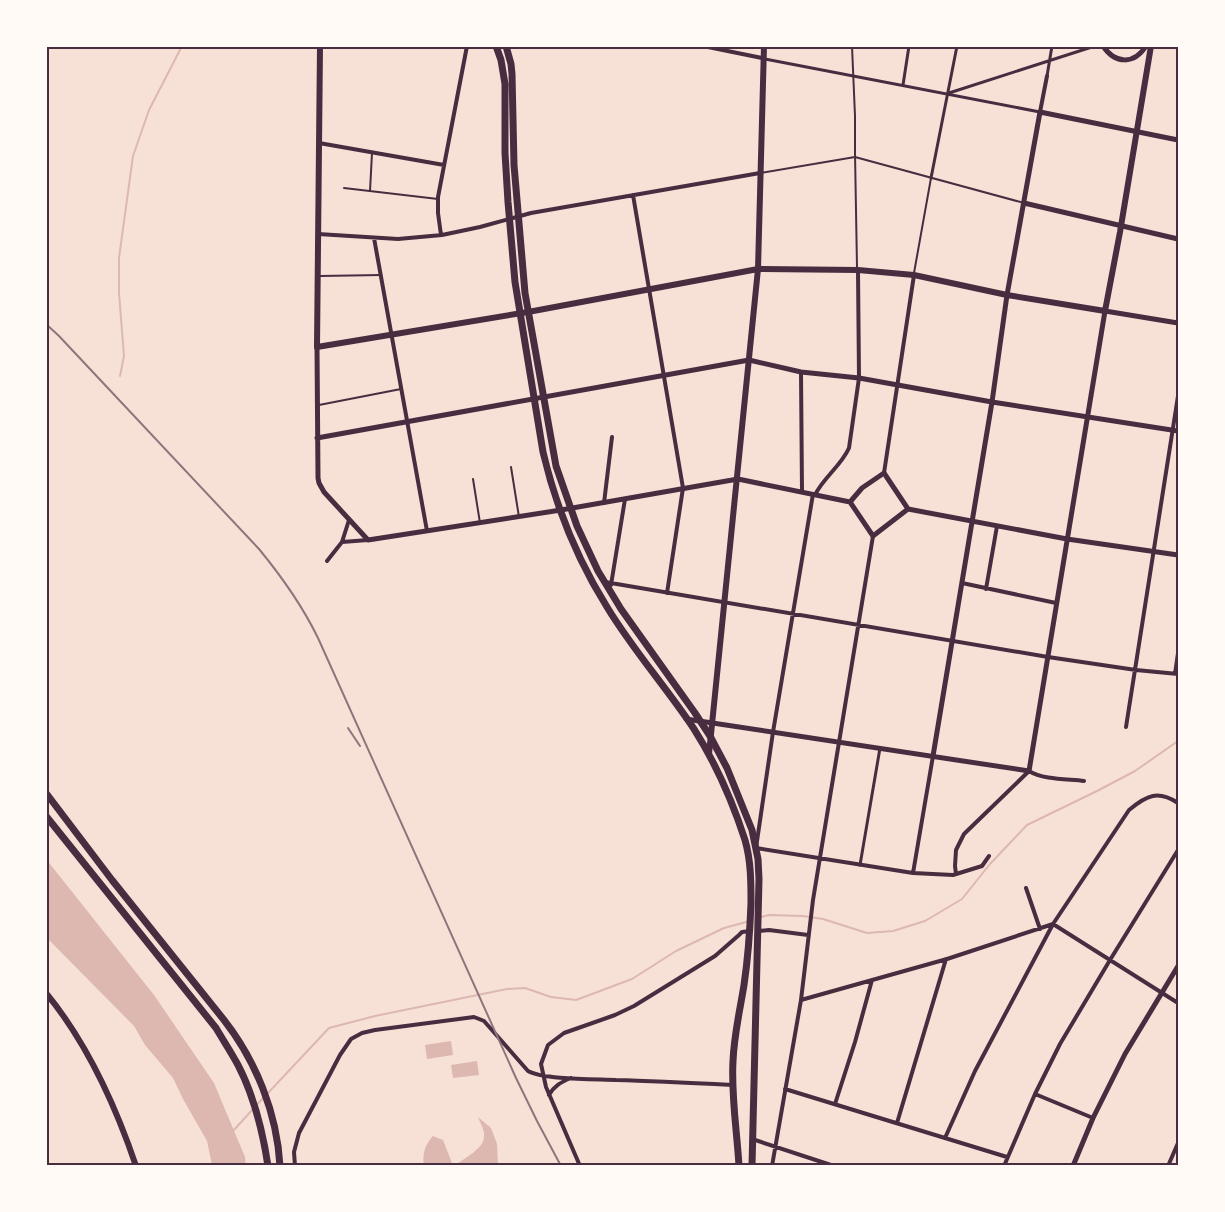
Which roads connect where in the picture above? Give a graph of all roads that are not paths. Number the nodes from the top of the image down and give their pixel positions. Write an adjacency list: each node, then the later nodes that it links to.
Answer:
1 (320, 46): 23 (main road)
2 (467, 46): 26 (street)
3 (496, 46): 35 (main road)
4 (506, 46): 34 (main road)
5 (703, 46): 14 (street)
6 (764, 46): 14 (main road)
7 (852, 46): 16 (lane)
8 (909, 46): 18 (street)
9 (957, 46): 19 (street)
10 (1052, 46): 15 (street)
11 (1095, 46): 15 (street)
12 (1103, 46): 13 (street)
13 (1148, 46): 21 (main road)
14 (762, 58): 16 (street); 27 (main road)
15 (1051, 60): 17 (street); 19 (street)
16 (853, 76): 18 (street); 25 (lane)
17 (1047, 76): 20 (street)
18 (903, 85): 19 (street)
19 (947, 94): 20 (street); 28 (street)
20 (1040, 112): 21 (street); 33 (street)
21 (1137, 132): 22 (street); 36 (main road)
22 (1179, 140)
23 (319, 143): 24 (street); 37 (main road)
24 (372, 153): 26 (street); 30 (lane)
25 (855, 157): 27 (lane); 28 (lane); 42 (lane)
26 (444, 165): 32 (street)
27 (760, 173): 31 (street); 41 (main road)
28 (931, 178): 33 (lane); 44 (lane)
29 (344, 188): 30 (lane)
30 (370, 191): 32 (lane)
31 (633, 195): 34 (street); 46 (street)
32 (438, 199): 38 (street)
33 (1024, 203): 36 (street); 47 (street)
34 (518, 217): 35 (street); 49 (main road)
35 (509, 219): 38 (street); 50 (main road)
36 (1121, 226): 40 (street); 48 (main road)
37 (318, 234): 39 (street); 45 (main road)
38 (442, 235): 39 (street)
39 (374, 238): 43 (street)
40 (1179, 239)
41 (758, 269): 42 (main road); 46 (main road); 54 (main road)
42 (858, 270): 44 (main road); 57 (street)
43 (381, 274): 45 (lane); 52 (street)
44 (914, 275): 47 (main road); 58 (street)
45 (318, 276): 53 (main road)
46 (649, 289): 49 (main road); 56 (street)
47 (1007, 295): 48 (main road); 63 (street)
48 (1105, 311): 51 (street); 65 (street)
49 (528, 312): 50 (main road); 61 (main road)
50 (519, 313): 52 (main road); 62 (main road)
51 (1179, 323)
52 (391, 334): 53 (main road); 59 (street)
53 (317, 347): 64 (street)
54 (749, 360): 55 (street); 56 (street); 73 (main road)
55 (801, 372): 57 (street); 75 (street)
56 (664, 376): 61 (street); 74 (street)
57 (859, 378): 58 (street); 76 (street)
58 (897, 384): 63 (street); 71 (street)
59 (401, 389): 64 (lane); 66 (street)
60 (1179, 396): 67 (street)
61 (543, 398): 62 (street); 80 (main road)
62 (535, 399): 66 (street); 82 (main road)
63 (992, 402): 65 (street); 85 (street)
64 (318, 405): 69 (street)
65 (1087, 417): 67 (street); 90 (street)
66 (407, 422): 69 (street); 88 (street)
67 (1176, 431): 93 (street)
68 (612, 437): 79 (street)
69 (317, 438): 84 (street)
70 (511, 467): 83 (lane)
71 (884, 473): 78 (street); 81 (street)
72 (473, 479): 86 (lane)
73 (738, 479): 74 (street); 75 (street); 100 (main road)
74 (683, 488): 77 (street); 99 (street)
75 (802, 492): 76 (street)
76 (814, 495): 78 (street); 102 (street)
77 (624, 499): 79 (street); 96 (street)
78 (850, 501): 89 (street)
79 (604, 503): 80 (street)
80 (571, 508): 82 (street); 96 (main road)
81 (908, 509): 85 (street); 89 (street)
82 (561, 510): 83 (street); 109 (main road)
83 (519, 517): 86 (street)
84 (349, 519): 91 (street); 92 (street)
85 (972, 522): 87 (street); 97 (street)
86 (480, 523): 88 (street)
87 (997, 526): 90 (street); 98 (street)
88 (427, 531): 91 (street)
89 (873, 536): 103 (street)
90 (1067, 539): 93 (street); 101 (street)
91 (368, 540): 92 (street)
92 (342, 542): 95 (street)
93 (1154, 551): 94 (street); 107 (street)
94 (1179, 555)
95 (327, 561)
96 (608, 583): 99 (street); 110 (main road)
97 (962, 584): 98 (street); 104 (street)
98 (986, 589): 101 (street)
99 (667, 593): 100 (street)
100 (724, 602): 102 (street); 111 (main road)
101 (1056, 603): 106 (street)
102 (793, 614): 103 (street); 113 (street)
103 (859, 625): 104 (street); 115 (street)
104 (952, 641): 106 (street); 118 (street)
105 (1179, 653): 108 (street)
106 (1048, 657): 107 (street); 119 (street)
107 (1136, 670): 108 (street); 112 (street)
108 (1177, 674)
109 (686, 719): 110 (street); 117 (main road)
110 (700, 721): 111 (street); 114 (main road)
111 (712, 722): 113 (street); 114 (main road)
112 (1126, 728)
113 (773, 732): 115 (street); 124 (street)
114 (710, 736): 117 (main road); 124 (main road)
115 (839, 742): 116 (street); 127 (street)
116 (880, 748): 118 (street); 128 (street)
117 (708, 754): 145 (main road)
118 (933, 756): 119 (street); 129 (street)
119 (1029, 771): 120 (street); 130 (street)
120 (1084, 781)
121 (46, 793): 159 (main road)
122 (1179, 803): 132 (street)
123 (46, 816): 158 (main road)
124 (756, 848): 127 (street); 153 (main road)
125 (1179, 850): 136 (street)
126 (989, 856): 130 (street)
127 (819, 858): 128 (street); 134 (street)
128 (860, 865): 129 (street)
129 (913, 873): 130 (street)
130 (956, 874)
131 (1026, 888): 133 (street)
132 (1053, 924): 133 (street); 136 (street); 152 (street)
133 (1040, 929): 135 (street)
134 (808, 935): 141 (street); 143 (street)
135 (946, 959): 138 (street); 151 (street)
136 (1110, 960): 139 (street); 147 (street)
137 (1179, 966): 139 (street)
138 (872, 979): 141 (street); 149 (street)
139 (1162, 992): 142 (street); 150 (street)
140 (46, 993): 157 (main road)
141 (801, 1000): 146 (street)
142 (1179, 1003)
143 (543, 1076): 144 (street); 148 (street); 160 (street)
144 (571, 1078): 145 (street); 148 (street)
145 (733, 1084): 162 (main road)
146 (785, 1089): 149 (street); 155 (street)
147 (1035, 1094): 150 (street); 156 (street)
148 (549, 1095): 161 (street)
149 (835, 1104): 151 (street)
150 (1093, 1118): 167 (street)
151 (897, 1123): 152 (street)
152 (945, 1138): 156 (street)
153 (752, 1139): 155 (street); 163 (main road)
154 (1179, 1143): 168 (street)
155 (775, 1148): 164 (street); 165 (street)
156 (1007, 1157): 166 (street)
157 (136, 1166)
158 (268, 1166)
159 (280, 1166)
160 (295, 1166)
161 (580, 1166)
162 (739, 1166)
163 (752, 1166)
164 (772, 1166)
165 (834, 1166)
166 (1004, 1166)
167 (1073, 1166)
168 (1168, 1166)

